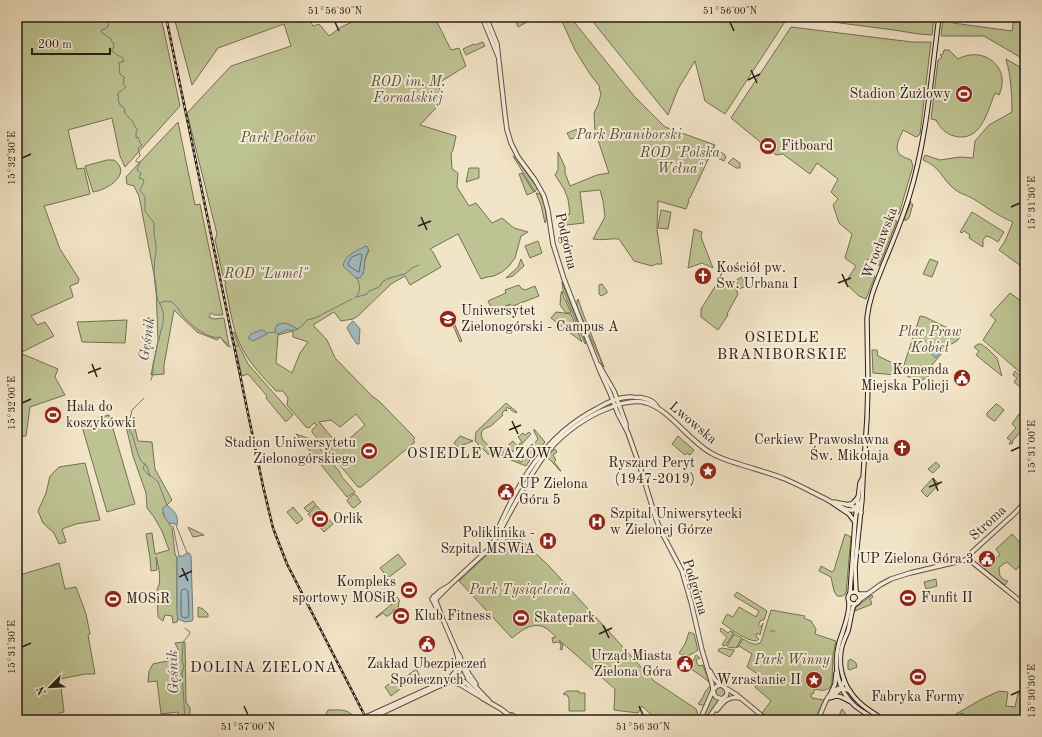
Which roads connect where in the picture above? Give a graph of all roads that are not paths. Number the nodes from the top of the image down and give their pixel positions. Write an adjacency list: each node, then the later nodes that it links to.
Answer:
1 (482, 17): 4 (street)
2 (486, 17): 4 (street)
3 (939, 17): 12 (street, Wrocławska)
4 (498, 57): 5 (street, Podgórna)
5 (615, 400): 6 (street, Podgórna); 7 (street, Lwowska); 8 (street)
6 (617, 405): 7 (street, Lwowska); 9 (street, Lwowska); 32 (street, Podgórna)
7 (657, 407): 14 (street, Lwowska)
8 (596, 408): 9 (street); 10 (street)
9 (594, 415): 11 (street, Lwowska)
10 (550, 443): 11 (street); 21 (street)
11 (550, 448): 21 (street, Lwowska)
12 (863, 478): 13 (street, Wrocławska); 15 (street, Wrocławska)
13 (859, 496): 18 (street); 19 (street, Wrocławska)
14 (825, 499): 17 (street, Lwowska); 18 (street, Lwowska)
15 (862, 500): 19 (street, Wrocławska); 20 (street, Wrocławska)
16 (1025, 502): 23 (street, Stroma)
17 (834, 504): 19 (street, Lwowska); 22 (street)
18 (847, 505): 19 (street, Lwowska)
19 (857, 508): 20 (street); 22 (street, Wrocławska)
20 (861, 513): 25 (street, Wrocławska)
21 (504, 520): 31 (street)
22 (855, 522): 24 (street, Wrocławska)
23 (966, 560): 26 (street); 30 (street)
24 (850, 593): 25 (street); 28 (street)
25 (857, 593): 26 (street); 27 (street)
26 (870, 593): 27 (street)
27 (858, 601): 29 (street)
28 (849, 602): 29 (street); 33 (street)
29 (855, 604): 37 (street)
30 (1025, 605)
31 (460, 660): 34 (street); 35 (street); 38 (street); 44 (street)
32 (706, 663): 40 (street, Podgórna); 45 (street, Podgórna)
33 (836, 666): 43 (street); 47 (street)
34 (465, 672): 35 (street); 36 (street)
35 (458, 673): 38 (street); 39 (street)
36 (467, 676): 39 (street); 44 (street)
37 (844, 680): 43 (street); 46 (street)
38 (448, 681): 39 (street); 41 (street); 49 (street)
39 (460, 681): 49 (street)
40 (721, 685): 42 (street); 45 (street)
41 (435, 687): 57 (street, bridge); 58 (street, bridge)
42 (726, 688): 48 (street); 51 (street)
43 (842, 688): 46 (street); 47 (street); 52 (street); 54 (street)
44 (478, 689): 53 (street)
45 (713, 690): 50 (street); 61 (street)
46 (850, 692): 66 (street)
47 (831, 693): 52 (street)
48 (726, 696): 50 (street); 51 (street)
49 (482, 698): 53 (street)
50 (722, 699): 56 (street)
51 (741, 699): 56 (street); 63 (street)
52 (829, 699): 54 (street); 64 (street)
53 (490, 702): 55 (street)
54 (852, 703): 65 (street)
55 (507, 713): 59 (street); 60 (street)
56 (712, 715): 62 (street)
57 (359, 720)
58 (367, 720)
59 (515, 720)
60 (520, 720)
61 (700, 720)
62 (707, 720)
63 (768, 720)
64 (818, 720)
65 (875, 720)
66 (884, 720)

